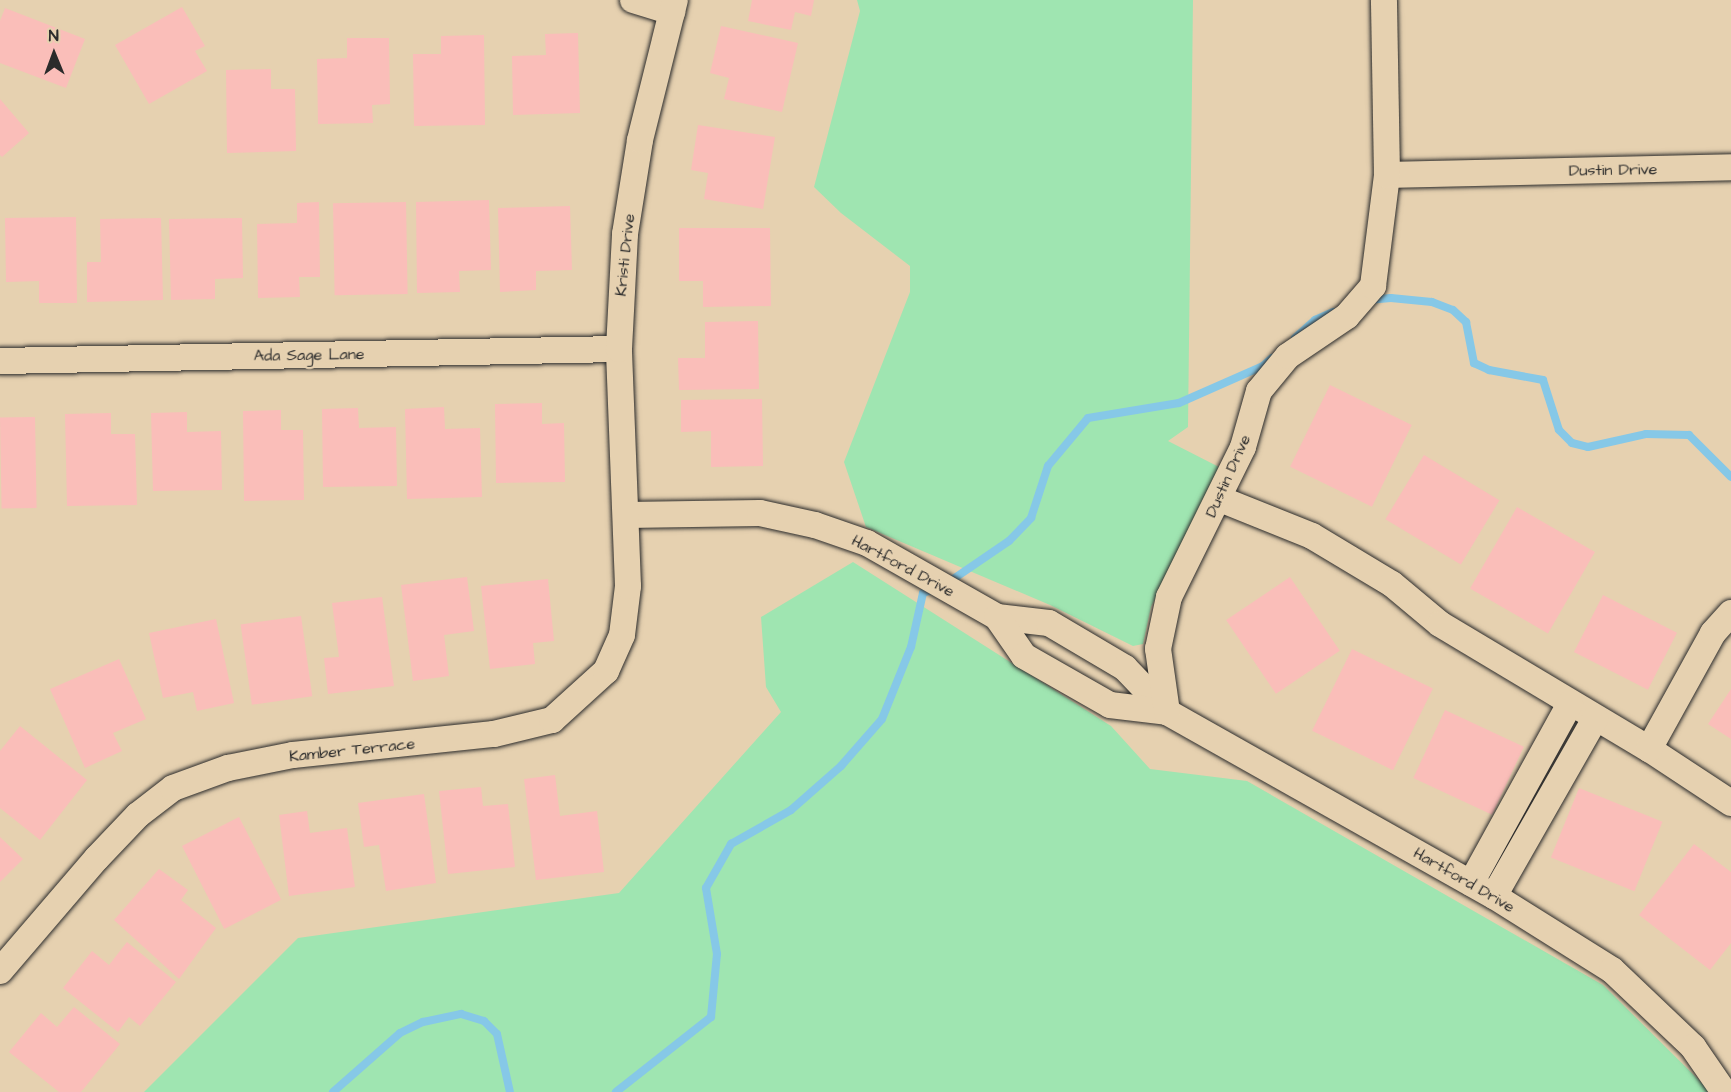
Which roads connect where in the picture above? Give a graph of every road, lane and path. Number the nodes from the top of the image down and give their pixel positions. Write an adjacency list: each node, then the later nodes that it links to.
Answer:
1 (633, 0): 3 (street)
2 (1384, 0): 5 (street, Dustin Drive)
3 (674, 6): 6 (street, Kristi Drive)
4 (1731, 167): 5 (street, Dustin Drive)
5 (1387, 175): 8 (street, Dustin Drive)
6 (619, 349): 7 (street, Ada Sage Lane); 9 (street, Kristi Drive)
7 (0, 361)
8 (1220, 499): 12 (street); 13 (street, Dustin Drive)
9 (626, 515): 11 (street, Hartford Drive); 19 (street, Kamber Terrace)
10 (1731, 613): 15 (street)
11 (997, 617): 13 (street, Hartford Drive); 13 (street, Hartford Drive)
12 (1570, 704): 14 (street); 17 (street)
13 (1167, 712): 17 (street, Hartford Drive)
14 (1595, 719): 15 (street); 18 (street)
15 (1649, 749): 16 (street)
16 (1731, 804)
17 (1472, 883): 18 (street, Hartford Drive)
18 (1494, 896): 20 (street, Hartford Drive)
19 (0, 971)
20 (1724, 1092)

